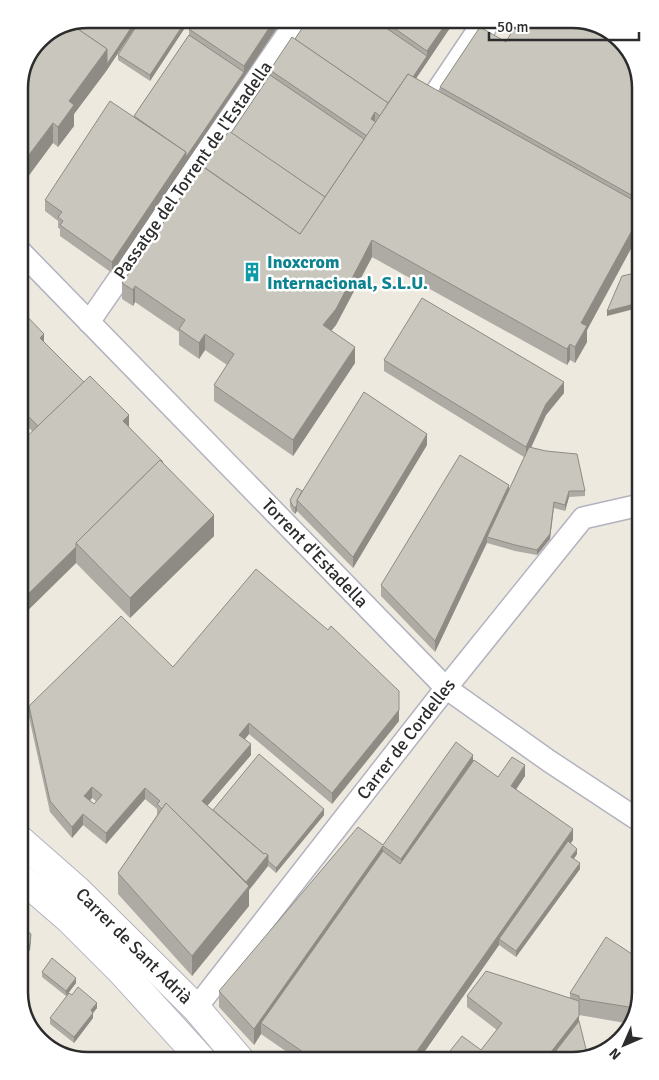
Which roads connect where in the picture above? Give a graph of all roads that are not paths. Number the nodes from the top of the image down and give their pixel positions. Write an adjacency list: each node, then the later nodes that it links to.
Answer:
1 (292, 27): 7 (street, Passatge del Torrent de l'Estadella)
2 (473, 28): 5 (lane)
3 (475, 28): 4 (lane)
4 (491, 28)
5 (429, 94)
6 (28, 259): 7 (street, Torrent d'Estadella)
7 (89, 322): 9 (street, Torrent d'Estadella)
8 (632, 507): 9 (street, Carrer de Cordelles)
9 (446, 688): 10 (street, Torrent d'Estadella); 13 (street, Carrer de Cordelles)
10 (632, 815)
11 (28, 842): 13 (street, Carrer de Sant Adrià)
12 (28, 884): 14 (street, Carrer de Sant Adrià)
13 (196, 1008): 15 (street, Carrer de Sant Adrià)
14 (195, 1052)
15 (234, 1052)

